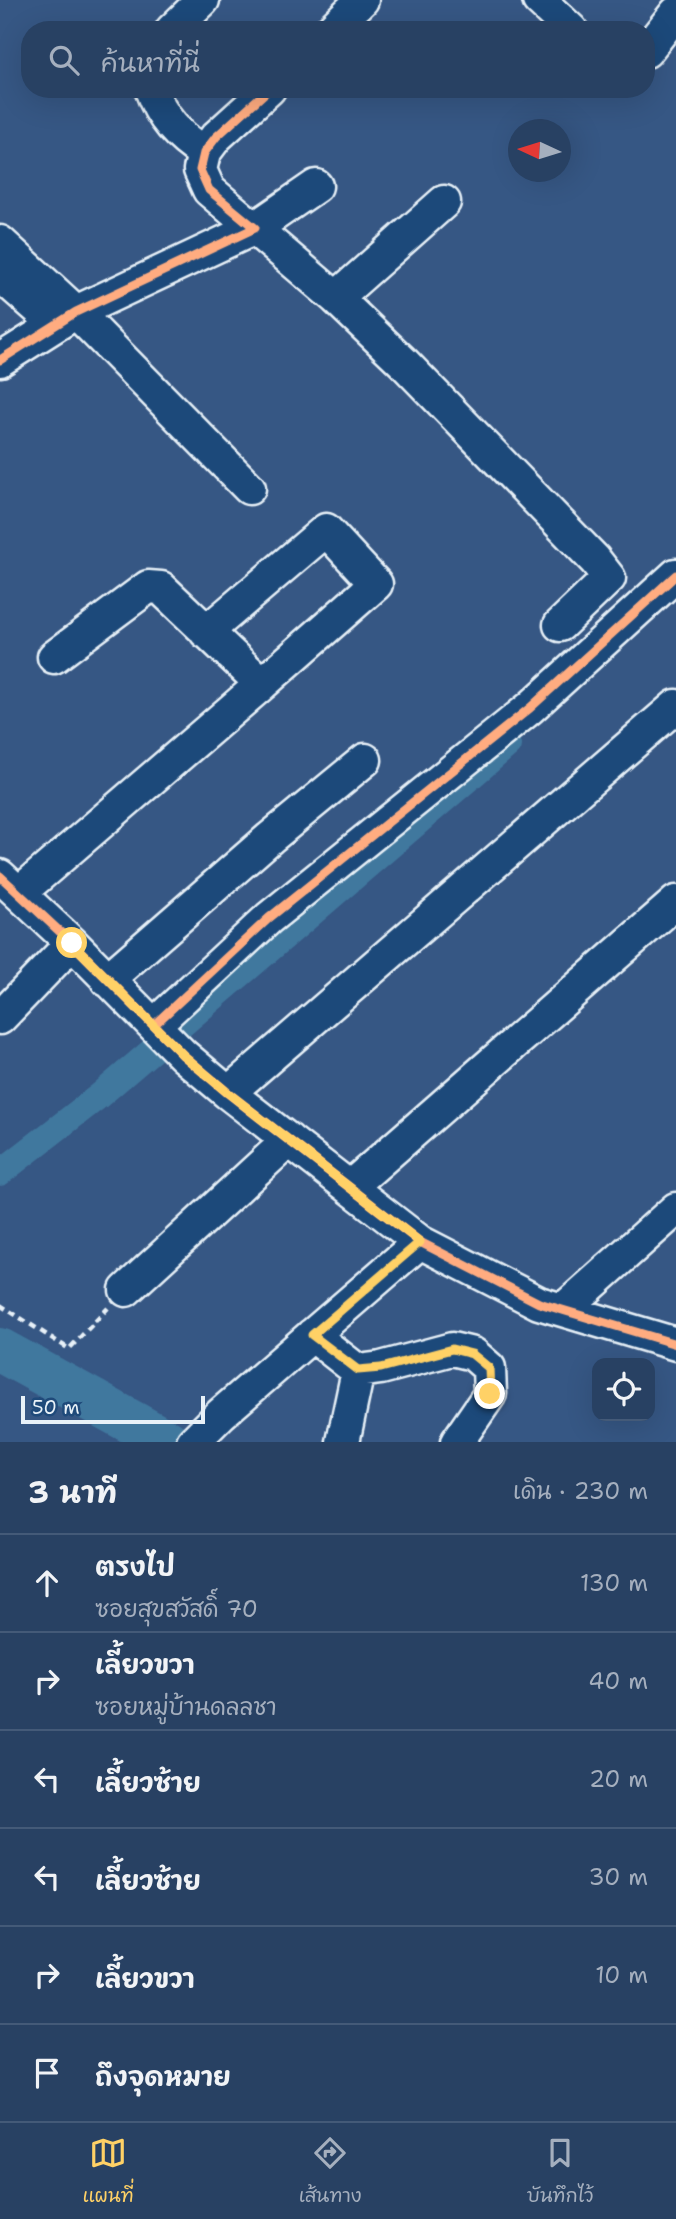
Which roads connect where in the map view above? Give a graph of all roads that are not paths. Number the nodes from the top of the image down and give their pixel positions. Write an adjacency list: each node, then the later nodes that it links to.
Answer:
1 (202, 0): 5 (street)
2 (362, 0): 6 (street)
3 (539, 0): 7 (street)
4 (676, 13): 8 (street)
5 (181, 21)
6 (340, 21)
7 (561, 21)
8 (655, 40)
9 (154, 98): 11 (street)
10 (258, 98): 11 (street)
11 (204, 153): 14 (street)
12 (316, 186): 14 (street)
13 (444, 202): 17 (street)
14 (255, 228): 17 (street); 18 (street)
15 (0, 242): 18 (street)
16 (0, 275): 18 (street)
17 (337, 298): 22 (street)
18 (66, 318): 19 (street); 20 (street)
19 (0, 360)
20 (249, 488)
21 (676, 575): 33 (street)
22 (560, 625)
23 (206, 632): 24 (street); 25 (street); 25 (street)
24 (54, 657)
25 (262, 684): 28 (street)
26 (676, 706): 34 (street)
27 (365, 760): 31 (street)
28 (9, 884): 30 (street)
29 (676, 902): 36 (street)
30 (72, 943): 31 (street); 32 (street)
31 (107, 980): 33 (street)
32 (0, 1018)
33 (155, 1027): 34 (street)
34 (228, 1093): 35 (street)
35 (289, 1140): 36 (street); 39 (street)
36 (350, 1187): 38 (street)
37 (676, 1209): 40 (street)
38 (420, 1242): 40 (street); 41 (street)
39 (126, 1290)
40 (563, 1310): 42 (street)
41 (312, 1335): 43 (street); 44 (street)
42 (676, 1344)
43 (358, 1370): 45 (street); 46 (street)
44 (192, 1442)
45 (343, 1442)
46 (457, 1442)

